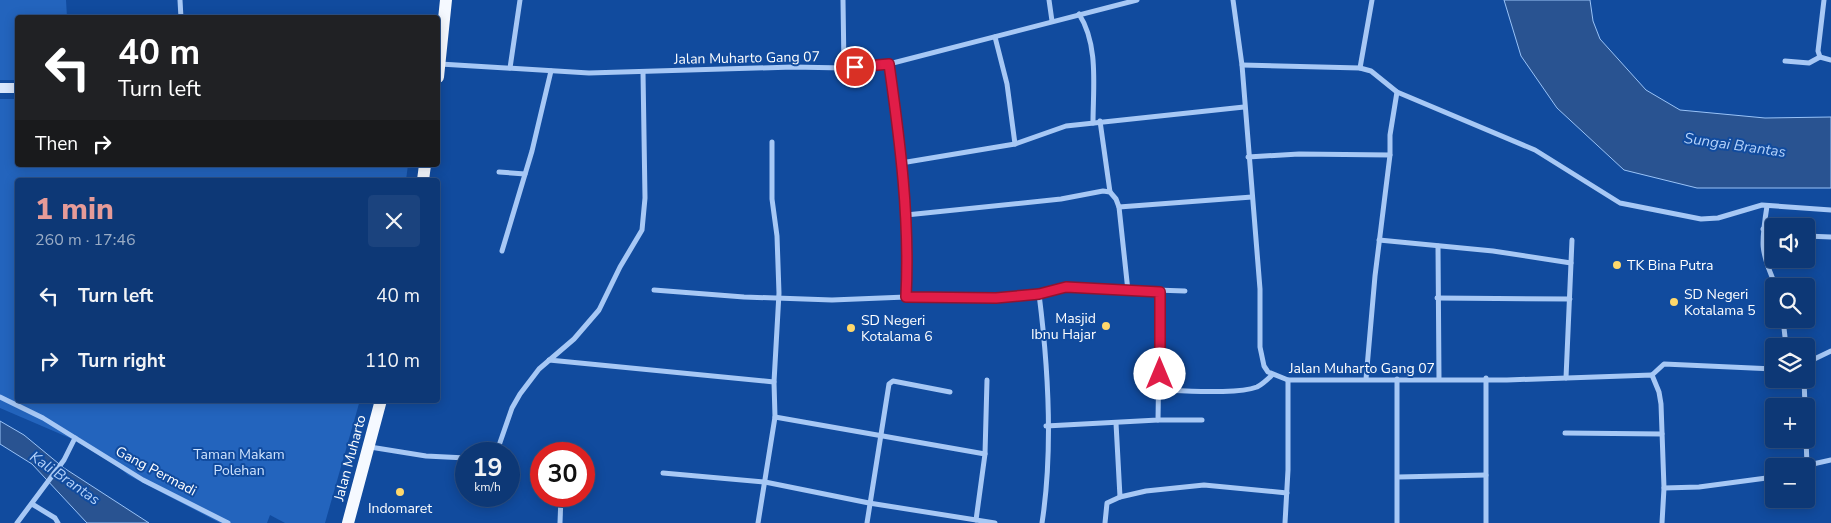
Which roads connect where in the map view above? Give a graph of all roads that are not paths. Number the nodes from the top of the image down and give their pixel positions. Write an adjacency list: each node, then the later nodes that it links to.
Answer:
1 (180, 0): 13 (street)
2 (446, 0): 16 (main road)
3 (520, 0): 23 (street)
4 (843, 0): 24 (street)
5 (1049, 0): 14 (street)
6 (1107, 0): 11 (street)
7 (1137, 0): 11 (street, Jalan Muharto Gang 07)
8 (1233, 0): 21 (street, Jalan Muharto Gang 07)
9 (1372, 0): 25 (street)
10 (1824, 0): 17 (street)
11 (1108, 6): 12 (street, Jalan Muharto Gang 07)
12 (1079, 14): 14 (street, Jalan Muharto Gang 07); 33 (street)
13 (181, 15)
14 (1052, 21): 15 (street, Jalan Muharto Gang 07)
15 (995, 37): 20 (street, Jalan Muharto Gang 07); 35 (street)
16 (440, 51)
17 (1820, 57): 18 (street); 19 (street)
18 (1831, 60)
19 (1785, 61)
20 (889, 64): 24 (street, Jalan Muharto Gang 07); 38 (street)
21 (1242, 65): 25 (street); 31 (street, Jalan Muharto Gang 07)
22 (440, 68): 23 (street, Jalan Muharto Gang 07)
23 (510, 68): 26 (street, Jalan Muharto Gang 07)
24 (844, 68): 27 (street, Jalan Muharto Gang 07)
25 (1360, 68): 30 (street)
26 (551, 71): 27 (street, Jalan Muharto Gang 07); 40 (street)
27 (643, 72): 67 (street)
28 (0, 88): 29 (street)
29 (15, 88)
30 (1397, 92): 36 (street); 43 (street)
31 (1244, 107): 32 (street); 37 (street, Jalan Muharto Gang 07)
32 (1100, 122): 33 (street); 41 (street)
33 (1093, 123): 35 (street)
34 (772, 142): 62 (street)
35 (1015, 144): 38 (street)
36 (1390, 155): 37 (street); 50 (street)
37 (1248, 157): 42 (street, Jalan Muharto Gang 07)
38 (901, 163): 46 (street)
39 (499, 172): 40 (street)
40 (525, 174): 53 (street)
41 (1110, 192): 44 (street); 46 (street)
42 (1252, 197): 44 (street); 69 (street, Jalan Muharto Gang 07)
43 (1767, 206): 45 (street); 47 (street)
44 (1119, 207): 57 (street)
45 (1831, 210)
46 (906, 215): 61 (street)
47 (1763, 229): 55 (street)
48 (1815, 237): 49 (street)
49 (1831, 238)
50 (1380, 240): 52 (street); 74 (street)
51 (1572, 240): 54 (street)
52 (1438, 246): 54 (street); 63 (street)
53 (502, 251)
54 (1571, 263): 64 (street)
55 (1772, 278)
56 (654, 290): 62 (street)
57 (1128, 291): 58 (street); 60 (street)
58 (1160, 292): 59 (street); 79 (street)
59 (1185, 292)
60 (1039, 294): 61 (street); 89 (street)
61 (906, 297): 62 (street)
62 (779, 298): 78 (street)
63 (1436, 298): 64 (street); 77 (street)
64 (1570, 299): 73 (street)
65 (1831, 351): 66 (street)
66 (1815, 359)
67 (549, 360): 78 (street); 94 (street)
68 (1765, 370): 70 (street)
69 (1272, 375): 76 (street, Jalan Muharto Gang 07); 79 (street)
70 (1652, 375): 73 (street, Jalan Muharto Gang 07); 92 (street)
71 (1397, 378): 74 (street, Jalan Muharto Gang 07); 77 (street, Jalan Muharto Gang 07); 102 (street)
72 (1486, 378): 73 (street, Jalan Muharto Gang 07); 77 (street, Jalan Muharto Gang 07); 101 (street)
73 (1566, 378)
74 (1366, 379): 76 (street, Jalan Muharto Gang 07)
75 (987, 380): 96 (street)
76 (1288, 380): 106 (street)
77 (1439, 380)
78 (774, 382): 85 (street)
79 (1160, 390): 86 (street)
80 (950, 392): 91 (street)
81 (0, 397): 82 (street, Gang Permadi)
82 (15, 402)
83 (17, 403): 93 (street, Gang Permadi)
84 (380, 403): 95 (main road, Jalan Muharto)
85 (775, 417): 91 (street); 104 (street)
86 (1158, 420): 87 (street); 88 (street)
87 (1202, 420)
88 (1116, 423): 89 (street); 107 (street)
89 (1046, 426): 120 (street)
90 (1565, 433): 92 (street)
91 (880, 434): 96 (street); 108 (street)
92 (1662, 434): 105 (street)
93 (75, 438): 109 (street); 114 (street, Gang Permadi)
94 (500, 442)
95 (369, 447): 97 (street); 115 (main road, Jalan Muharto)
96 (985, 454): 111 (street)
97 (455, 457)
98 (1831, 460): 99 (street)
99 (1815, 464)
100 (663, 473): 104 (street)
101 (1486, 475): 102 (street); 124 (street)
102 (1398, 477): 123 (street)
103 (1765, 478): 105 (street)
104 (765, 482): 108 (street); 117 (street)
105 (1664, 488): 125 (street)
106 (1287, 493): 107 (street); 122 (street)
107 (1120, 497): 121 (street)
108 (869, 503): 111 (street); 118 (street)
109 (32, 504): 112 (street); 113 (street)
110 (561, 507): 116 (street)
111 (976, 520): 119 (street)
112 (55, 522)
113 (17, 523)
114 (228, 523)
115 (348, 523)
116 (560, 523)
117 (758, 523)
118 (866, 523)
119 (995, 523)
120 (1042, 523)
121 (1105, 523)
122 (1285, 523)
123 (1397, 523)
124 (1486, 523)
125 (1662, 523)

